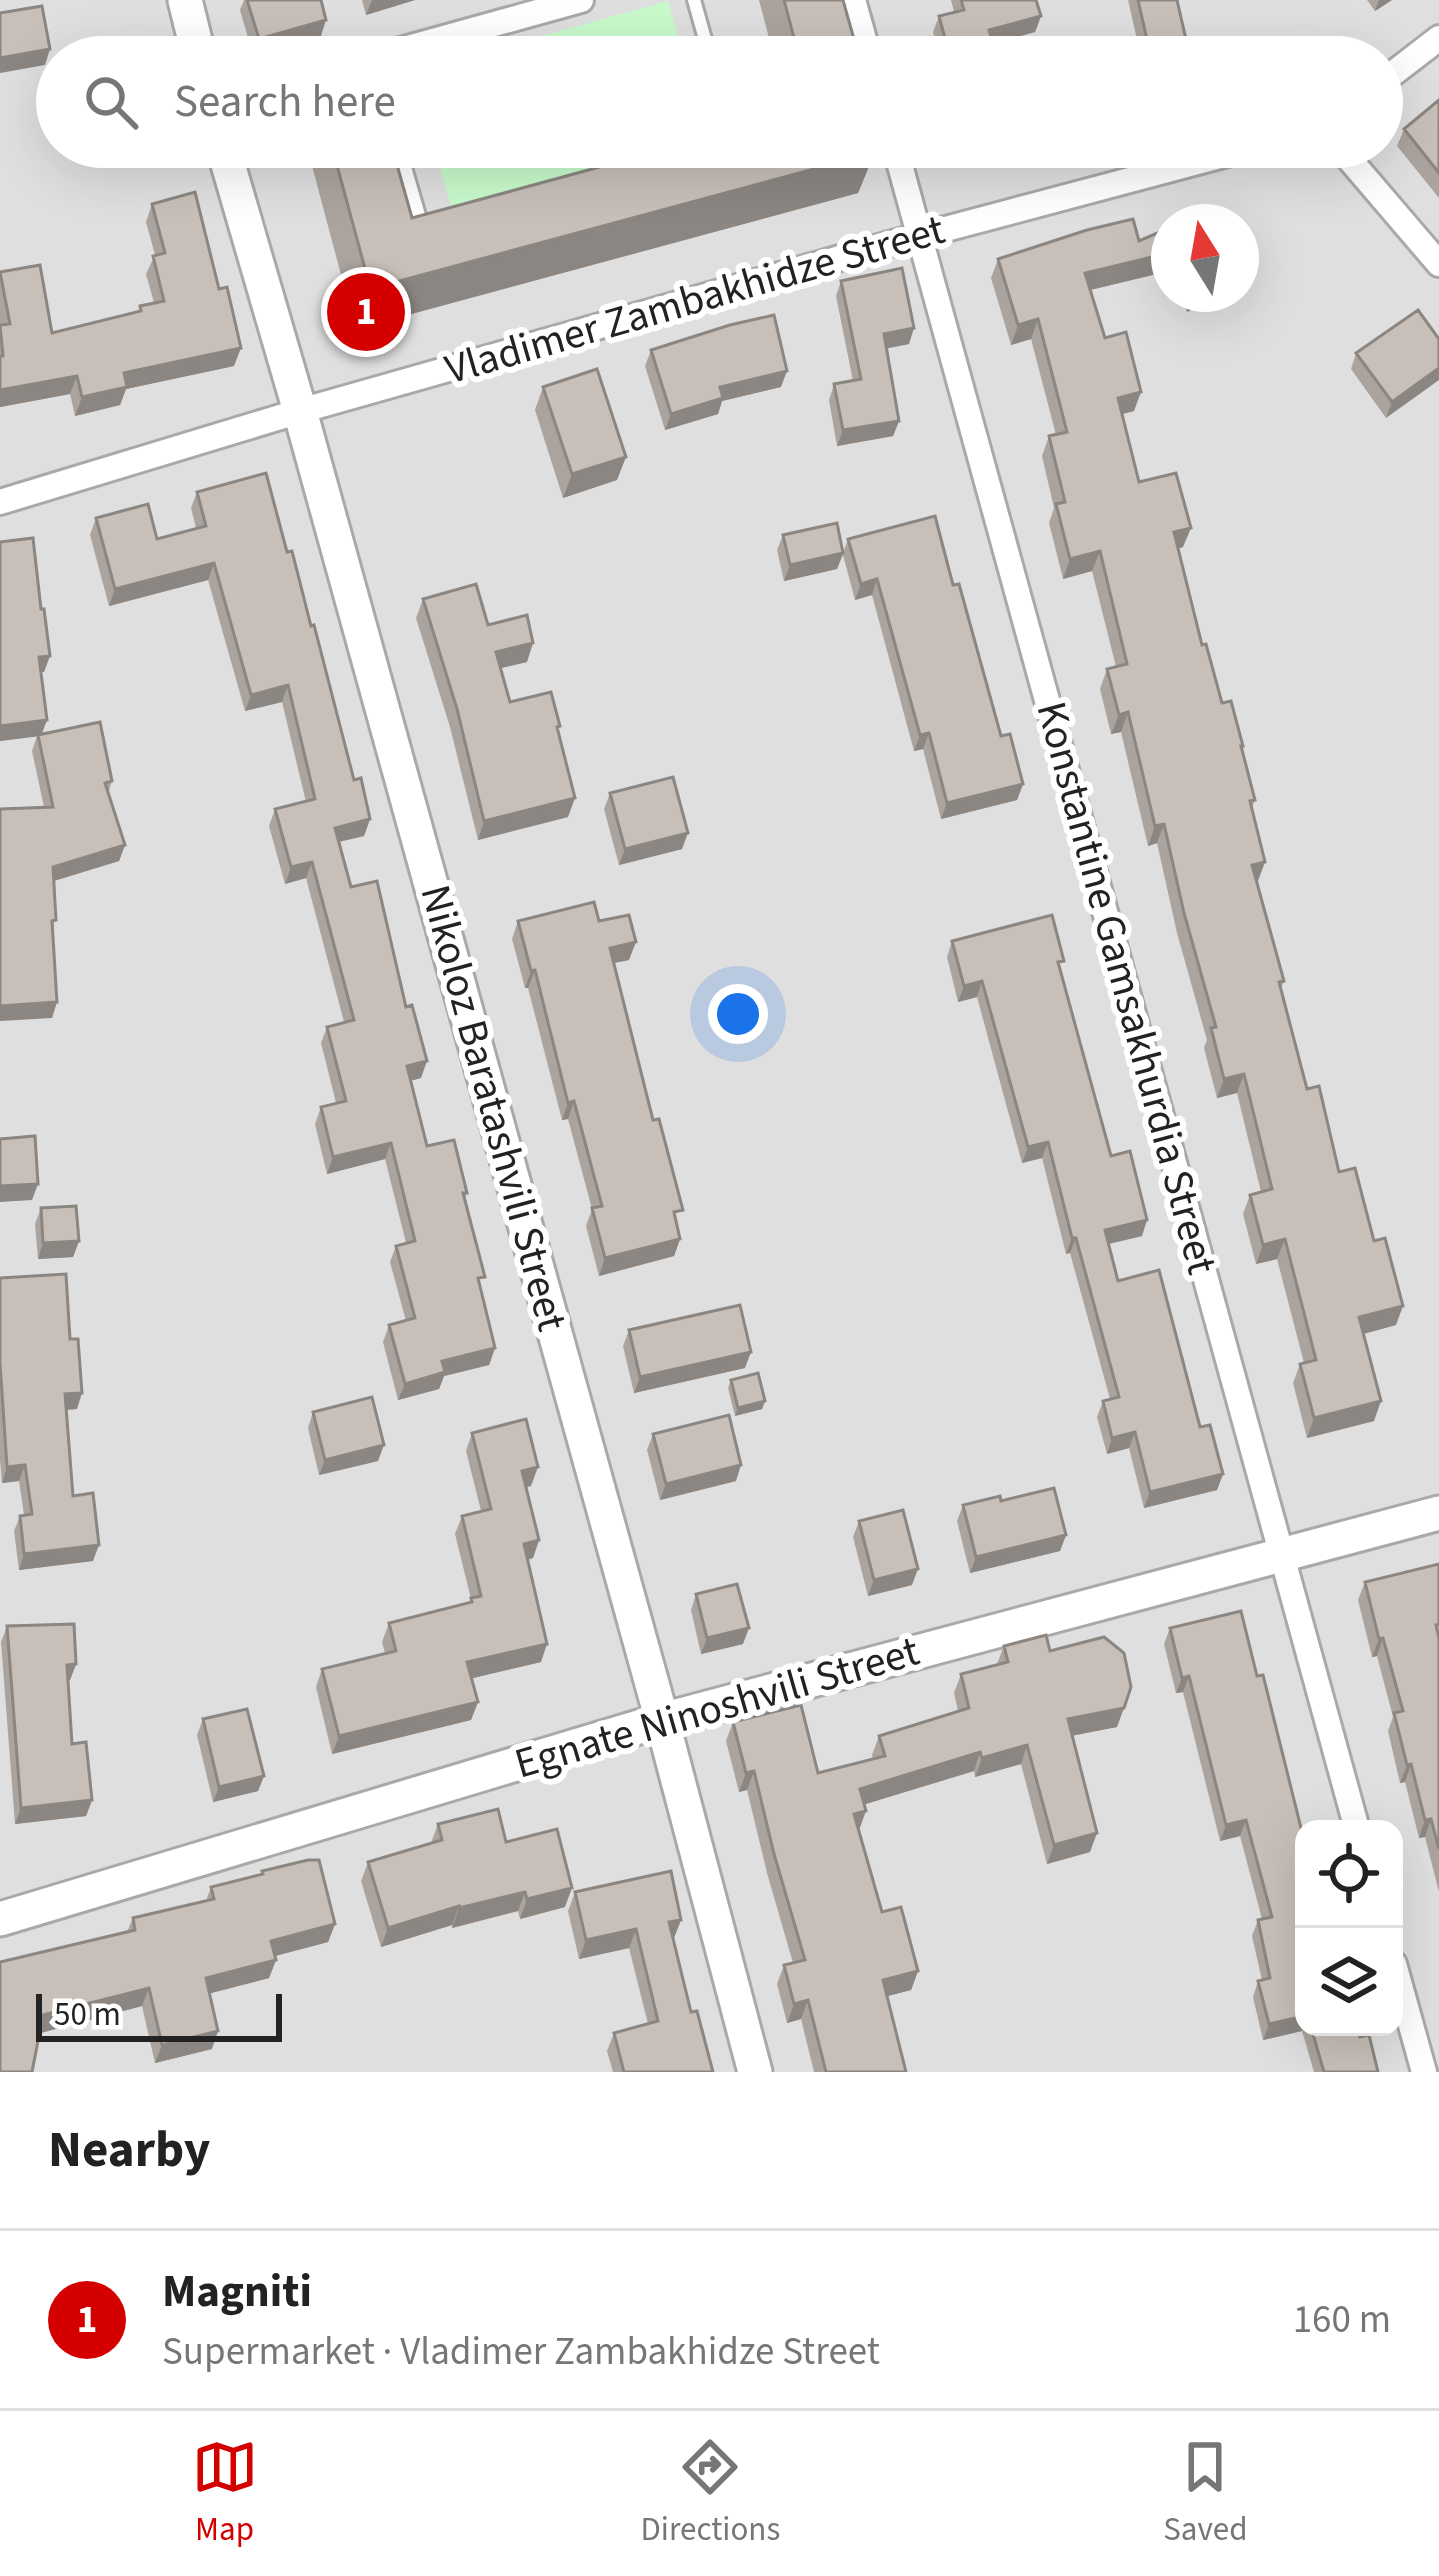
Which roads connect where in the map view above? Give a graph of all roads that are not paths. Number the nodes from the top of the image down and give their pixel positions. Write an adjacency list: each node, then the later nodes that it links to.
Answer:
1 (185, 0): 5 (street)
2 (581, 0): 6 (street)
3 (694, 0): 7 (lane)
4 (854, 0): 8 (street)
5 (194, 36)
6 (451, 36)
7 (704, 36)
8 (863, 36)
9 (1439, 38): 10 (street)
10 (1403, 66)
11 (229, 168): 19 (street, Nikoloz Baratashvili Street)
12 (405, 168): 17 (lane)
13 (901, 168): 16 (street, Konstantine Gamsakhurdia Street)
14 (1176, 168): 16 (street, Vladimer Zambakhidze Street)
15 (1357, 168): 18 (street)
16 (920, 237): 19 (street, Vladimer Zambakhidze Street); 22 (street, Konstantine Gamsakhurdia Street)
17 (426, 239)
18 (1439, 264)
19 (301, 411): 20 (street, Vladimer Zambakhidze Street); 23 (street, Nikoloz Baratashvili Street)
20 (0, 502)
21 (1439, 1513): 22 (street, Egnate Ninoshvili Street)
22 (1282, 1556): 23 (street, Egnate Ninoshvili Street); 24 (street, Konstantine Gamsakhurdia Street)
23 (662, 1720): 25 (street, Egnate Ninoshvili Street); 27 (street, Nikoloz Baratashvili Street)
24 (1355, 1820)
25 (0, 1919)
26 (1403, 1996): 28 (street)
27 (754, 2072)
28 (1424, 2072)

